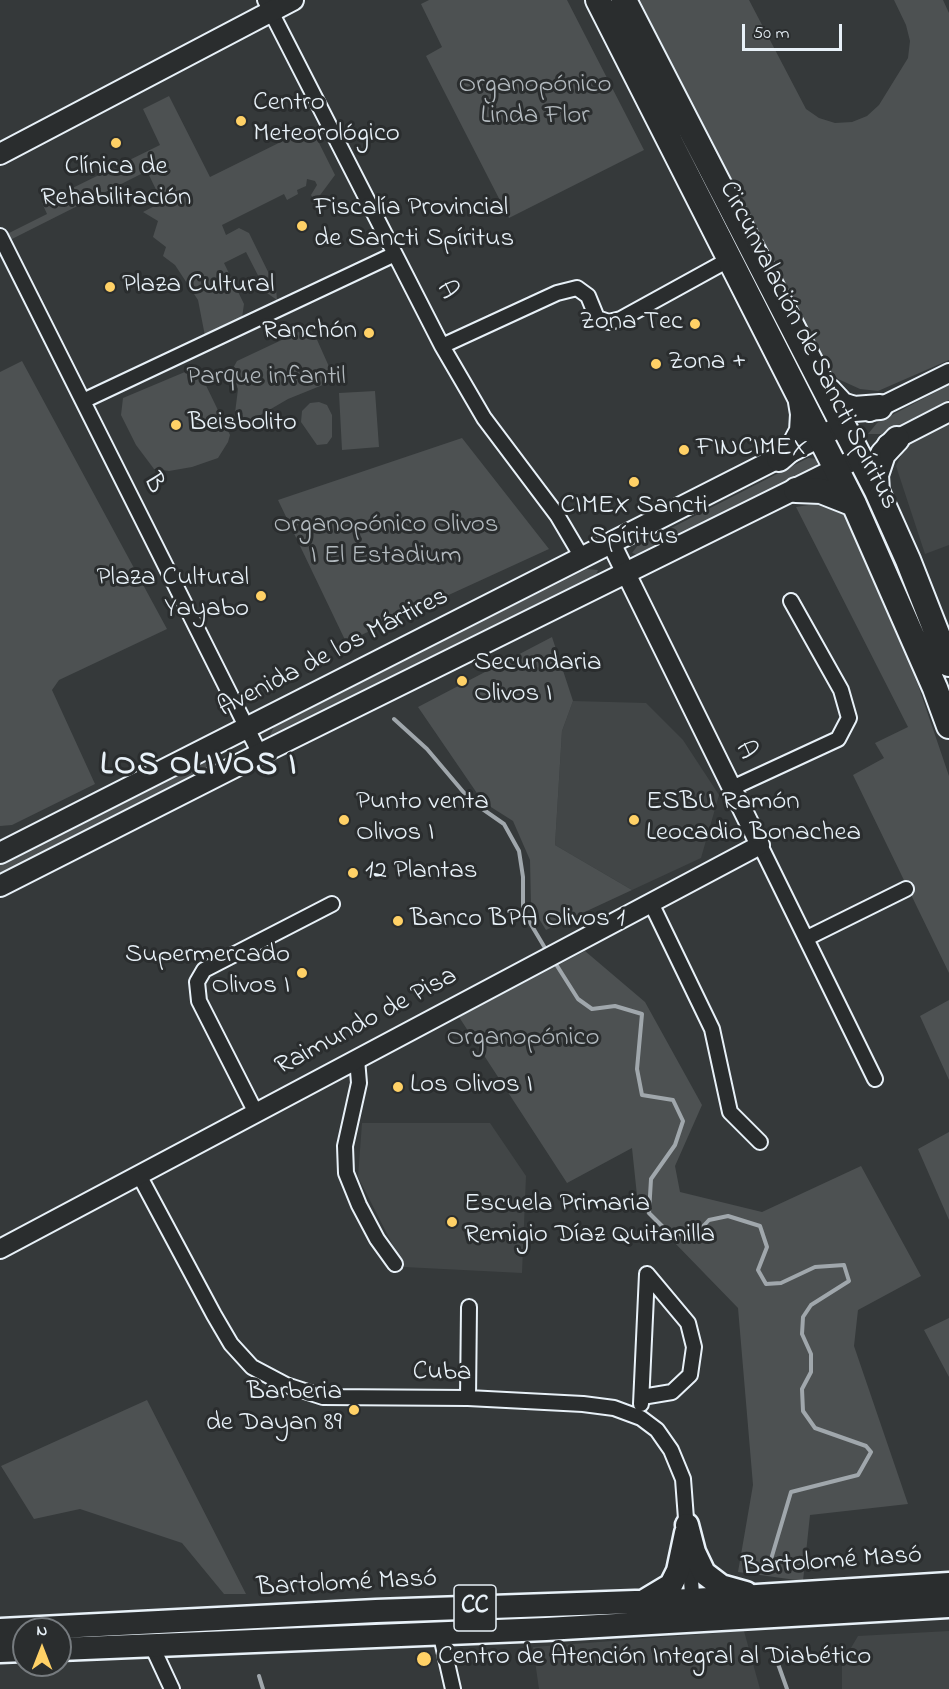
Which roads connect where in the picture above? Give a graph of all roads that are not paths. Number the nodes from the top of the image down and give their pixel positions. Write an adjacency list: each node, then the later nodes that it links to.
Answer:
1 (292, 0): 4 (main road)
2 (598, 0): 8 (highway, Circunvalación de Sancti Spíritus)
3 (624, 0): 11 (highway, Circunvalación de Sancti Spíritus)
4 (268, 6): 5 (main road); 7 (street, A)
5 (0, 154)
6 (0, 236): 13 (street, B)
7 (395, 254): 9 (street, A); 13 (street)
8 (730, 259): 9 (street); 12 (highway, Circunvalación de Sancti Spíritus)
9 (442, 346): 26 (street, A)
10 (949, 373): 14 (street, Avenida de los Mártires)
11 (820, 382): 14 (highway); 16 (highway, Circunvalación de Sancti Spíritus)
12 (799, 394): 17 (highway, Circunvalación de Sancti Spíritus); 20 (highway)
13 (83, 401): 31 (street, B)
14 (880, 407): 16 (street, Avenida de los Mártires)
15 (949, 412): 18 (street, Avenida de los Mártires)
16 (843, 425): 17 (main road, Avenida de los Mártires); 19 (highway, Circunvalación de Sancti Spíritus)
17 (821, 437): 20 (main road, Avenida de los Mártires); 21 (highway, Circunvalación de Sancti Spíritus)
18 (897, 439): 19 (street, Avenida de los Mártires); 23 (highway)
19 (860, 457): 21 (main road, Avenida de los Mártires); 23 (highway, Circunvalación de Sancti Spíritus)
20 (779, 459): 25 (main road, Avenida de los Mártires)
21 (837, 469): 22 (main road, Avenida de los Mártires); 24 (highway, Circunvalación de Sancti Spíritus)
22 (796, 490): 24 (highway); 27 (main road, Avenida de los Mártires)
23 (877, 491): 29 (highway, Circunvalación de Sancti Spíritus)
24 (854, 504): 30 (highway, Circunvalación de Sancti Spíritus)
25 (612, 545): 26 (main road, Avenida de los Mártires); 27 (street, A)
26 (583, 560): 31 (main road, Avenida de los Mártires)
27 (627, 574): 33 (main road, Avenida de los Mártires); 35 (street, A)
28 (791, 601): 35 (street)
29 (949, 664)
30 (949, 726)
31 (247, 728): 32 (main road, Avenida de los Mártires); 33 (street, B)
32 (214, 744): 34 (main road); 37 (main road, Avenida de los Mártires)
33 (260, 754): 34 (main road, Avenida de los Mártires)
34 (229, 770): 38 (main road, Avenida de los Mártires)
35 (732, 788): 36 (street, A)
36 (760, 845): 40 (street, Raimundo de Pisa); 42 (street, A)
37 (0, 853)
38 (0, 886)
39 (906, 889): 42 (street)
40 (651, 903): 43 (street, Raimundo de Pisa); 46 (street)
41 (332, 904): 45 (street)
42 (807, 938): 44 (street, A)
43 (357, 1059): 45 (street, Raimundo de Pisa); 49 (street)
44 (875, 1078)
45 (256, 1113): 47 (street, Raimundo de Pisa)
46 (760, 1142)
47 (139, 1175): 48 (street, Raimundo de Pisa); 52 (street, Cuba)
48 (0, 1249)
49 (395, 1264)
50 (469, 1307): 52 (street)
51 (642, 1397): 51 (street); 53 (street)
52 (468, 1398): 53 (street, Cuba)
53 (641, 1418): 54 (street, Cuba)
54 (687, 1525): 56 (main road); 57 (main road); 59 (street, Cuba)
55 (949, 1584): 56 (main road, Bartolomé Masó / CC)
56 (768, 1596): 59 (main road, Bartolomé Masó / CC)
57 (640, 1602): 59 (main road, Bartolomé Masó / CC); 60 (main road, Bartolomé Masó / CC)
58 (949, 1605): 59 (main road, Bartolomé Masó / CC)
59 (693, 1611): 61 (main road, Bartolomé Masó / CC)
60 (0, 1630)
61 (440, 1632): 62 (main road, Bartolomé Masó / CC); 65 (street)
62 (151, 1644): 63 (main road, Bartolomé Masó / CC); 64 (street)
63 (72, 1648)
64 (172, 1689)
65 (453, 1689)

